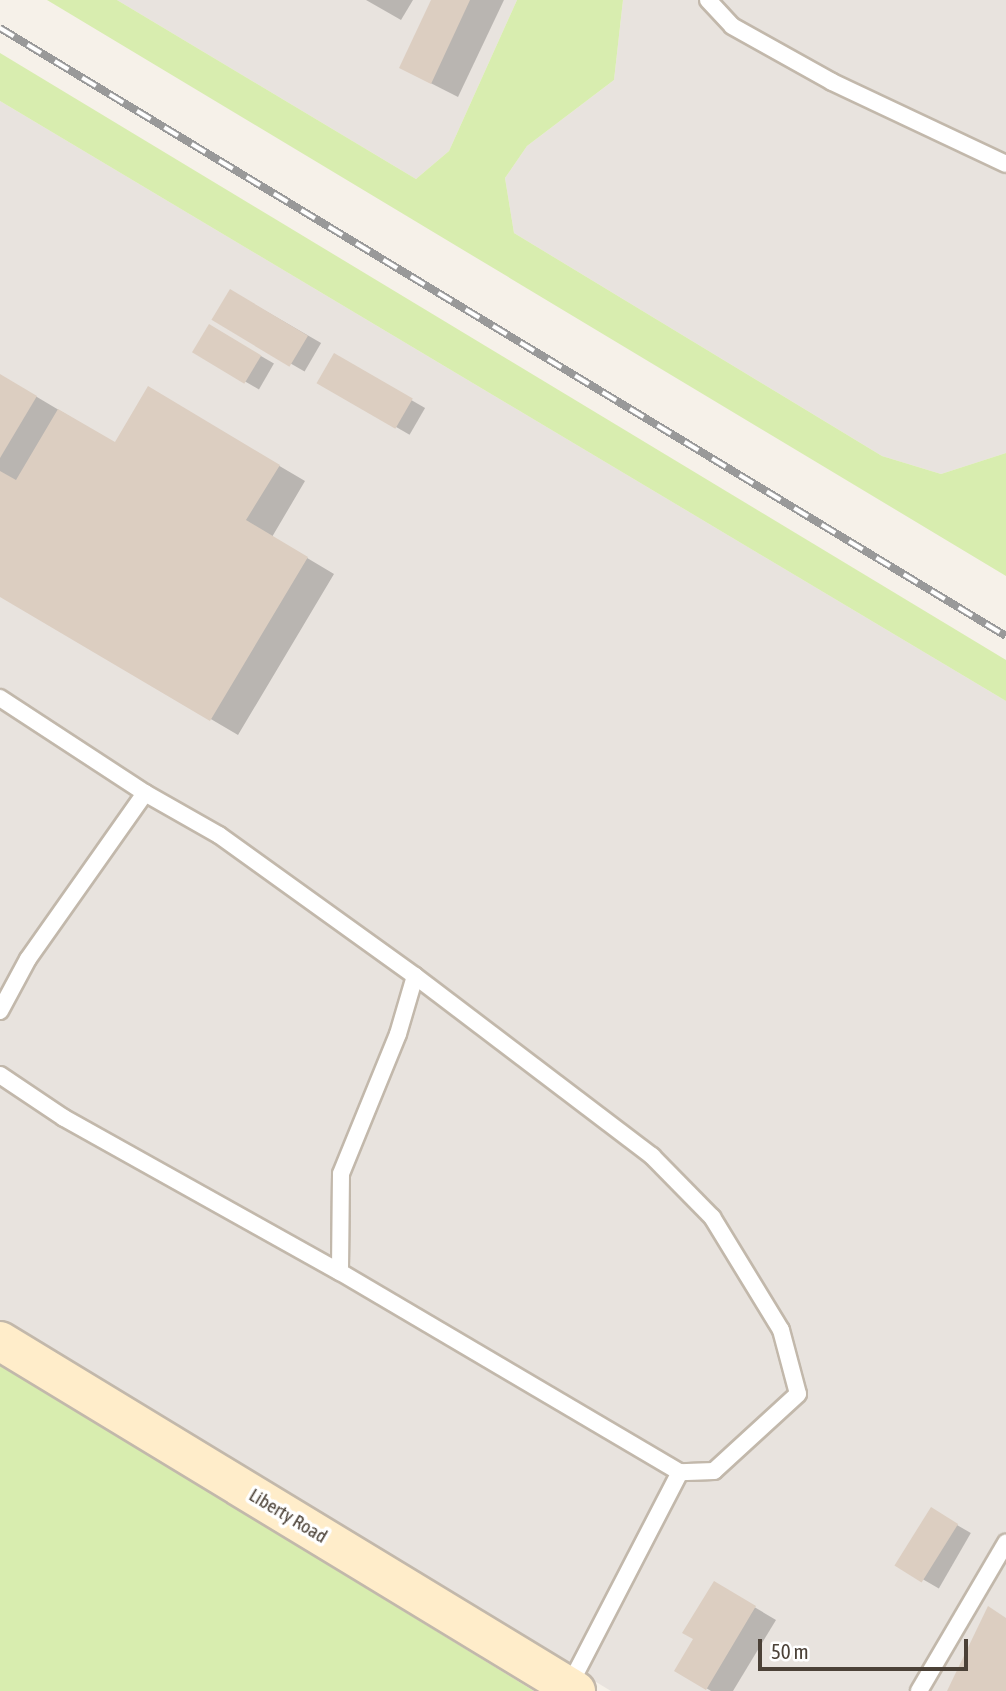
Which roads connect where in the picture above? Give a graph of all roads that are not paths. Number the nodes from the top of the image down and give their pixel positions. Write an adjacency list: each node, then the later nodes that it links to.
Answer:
1 (708, 0): 2 (lane)
2 (1006, 164)
3 (0, 698): 4 (lane)
4 (145, 793): 5 (lane); 6 (lane)
5 (415, 976): 8 (lane); 10 (lane)
6 (0, 1011)
7 (0, 1074): 8 (lane)
8 (340, 1272): 10 (lane)
9 (0, 1341): 12 (street, Liberty Road)
10 (680, 1472): 12 (lane)
11 (1006, 1543): 13 (lane)
12 (573, 1689)
13 (919, 1691)

